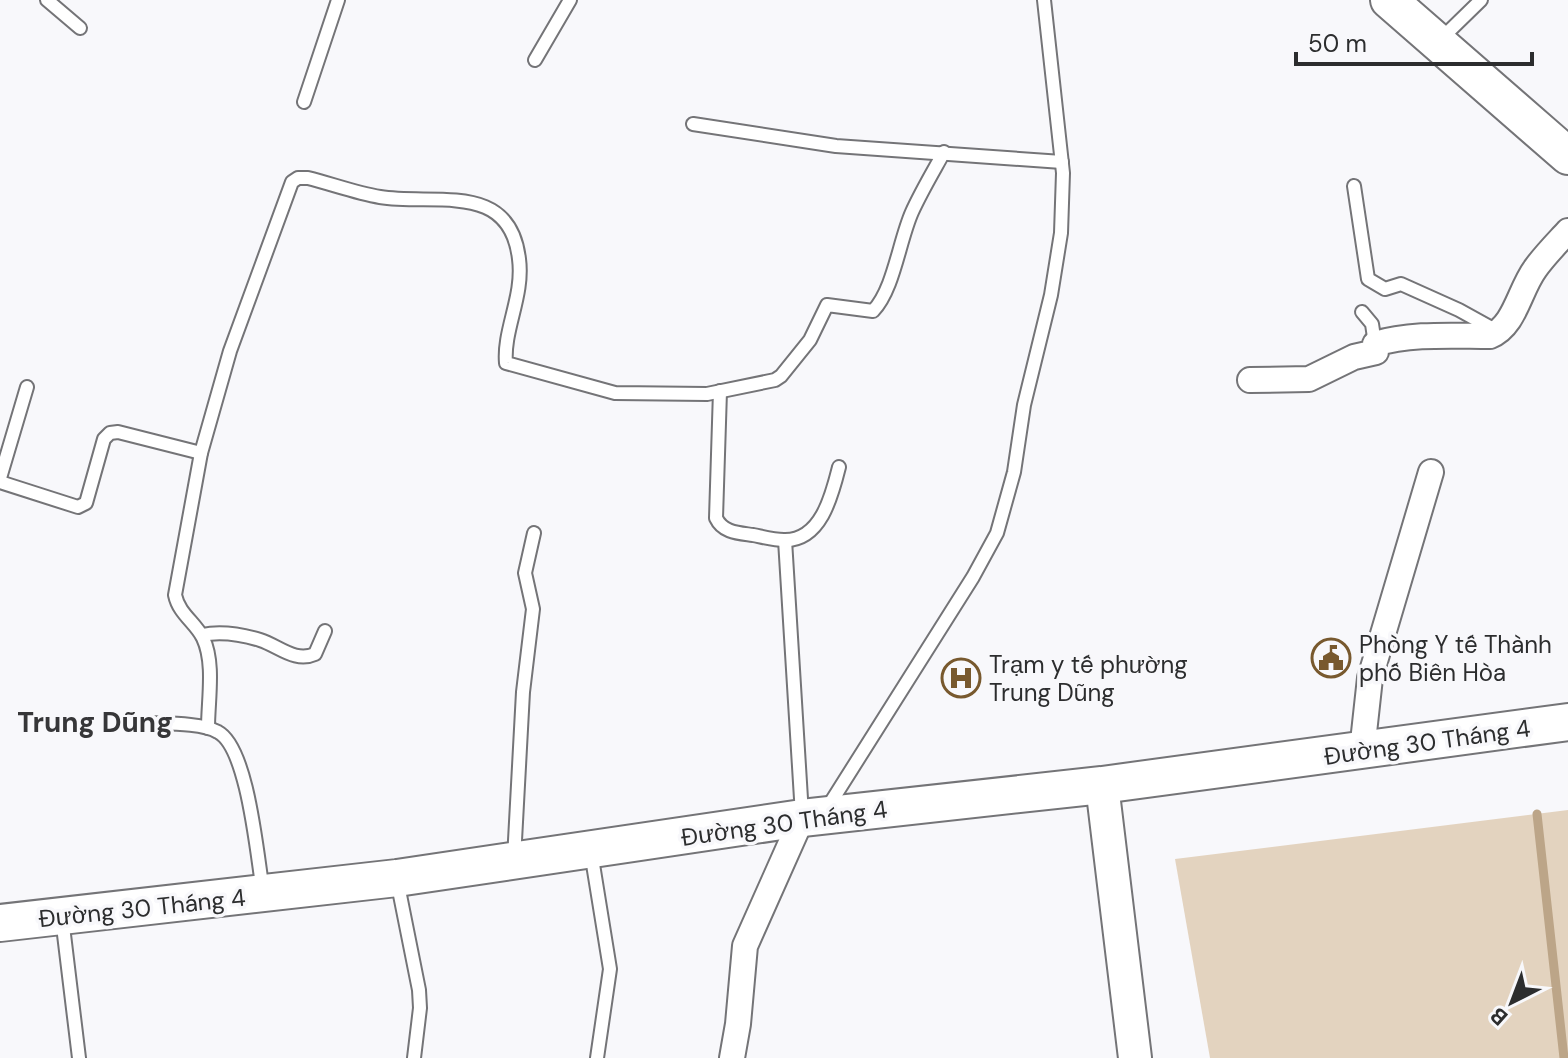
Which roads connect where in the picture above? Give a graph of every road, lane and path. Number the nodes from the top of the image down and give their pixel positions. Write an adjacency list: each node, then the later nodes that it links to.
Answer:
1 (47, 0): 7 (lane)
2 (338, 0): 10 (lane)
3 (570, 0): 9 (lane)
4 (1044, 0): 14 (lane)
5 (1389, 0): 8 (main road)
6 (1481, 0): 8 (lane)
7 (80, 28)
8 (1437, 42): 13 (main road)
9 (535, 60)
10 (304, 102)
11 (693, 124): 12 (lane)
12 (944, 152): 14 (lane); 22 (lane)
13 (1568, 156)
14 (1062, 162): 36 (lane)
15 (1354, 186): 18 (lane)
16 (1568, 231): 18 (street)
17 (1362, 312): 19 (lane)
18 (1500, 332): 19 (street)
19 (1375, 344): 20 (street)
20 (1250, 380)
21 (27, 387): 26 (lane)
22 (720, 391): 23 (lane); 28 (lane)
23 (201, 453): 26 (lane); 30 (lane)
24 (839, 467): 28 (lane)
25 (1431, 472): 34 (street)
26 (0, 480)
27 (534, 533): 38 (lane)
28 (785, 540): 36 (lane)
29 (325, 631): 30 (lane)
30 (202, 635): 33 (lane)
31 (1568, 722): 34 (main road, Đường 30 Tháng 4)
32 (143, 723): 33 (lane)
33 (208, 728): 40 (lane)
34 (1362, 751): 35 (main road, Đường 30 Tháng 4)
35 (1102, 785): 36 (main road, Đường 30 Tháng 4); 47 (street)
36 (812, 817): 37 (main road, Đường 30 Tháng 4); 46 (street)
37 (591, 851): 38 (main road, Đường 30 Tháng 4); 45 (lane)
38 (514, 862): 39 (main road, Đường 30 Tháng 4)
39 (397, 878): 40 (main road, Đường 30 Tháng 4); 44 (lane)
40 (263, 894): 41 (main road, Đường 30 Tháng 4)
41 (62, 917): 42 (main road, Đường 30 Tháng 4); 43 (lane)
42 (0, 923)
43 (79, 1058)
44 (414, 1058)
45 (597, 1058)
46 (732, 1058)
47 (1135, 1058)

